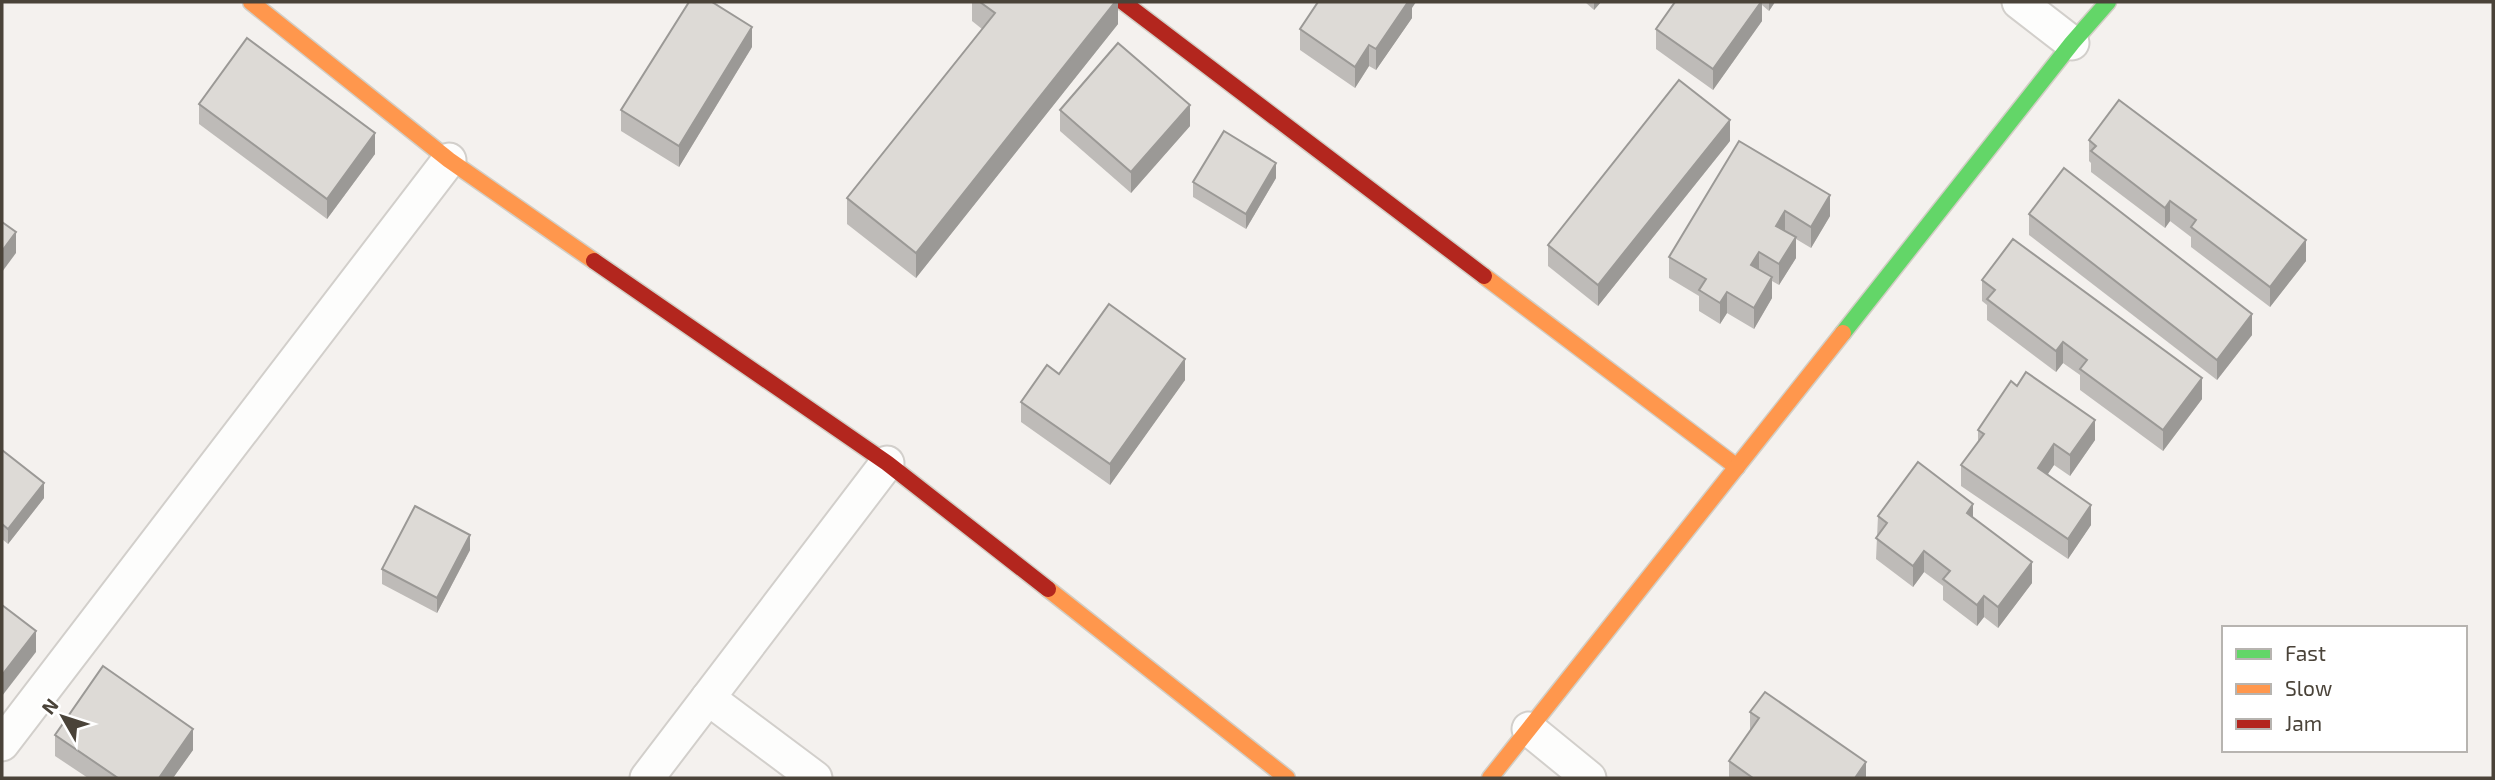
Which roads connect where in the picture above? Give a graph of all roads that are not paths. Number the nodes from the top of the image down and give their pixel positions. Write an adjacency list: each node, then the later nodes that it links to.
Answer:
1 (251, 2): 6 (street)
2 (1124, 2): 8 (street)
3 (2019, 2): 5 (street)
4 (2108, 2): 5 (street)
5 (2072, 43): 8 (street)
6 (449, 160): 7 (street); 11 (street)
7 (887, 463): 9 (street); 14 (street)
8 (1737, 467): 10 (street)
9 (708, 698): 12 (street); 13 (street)
10 (1529, 729): 15 (street); 16 (street)
11 (2, 744)
12 (647, 778)
13 (815, 778)
14 (1287, 778)
15 (1490, 778)
16 (1589, 778)

